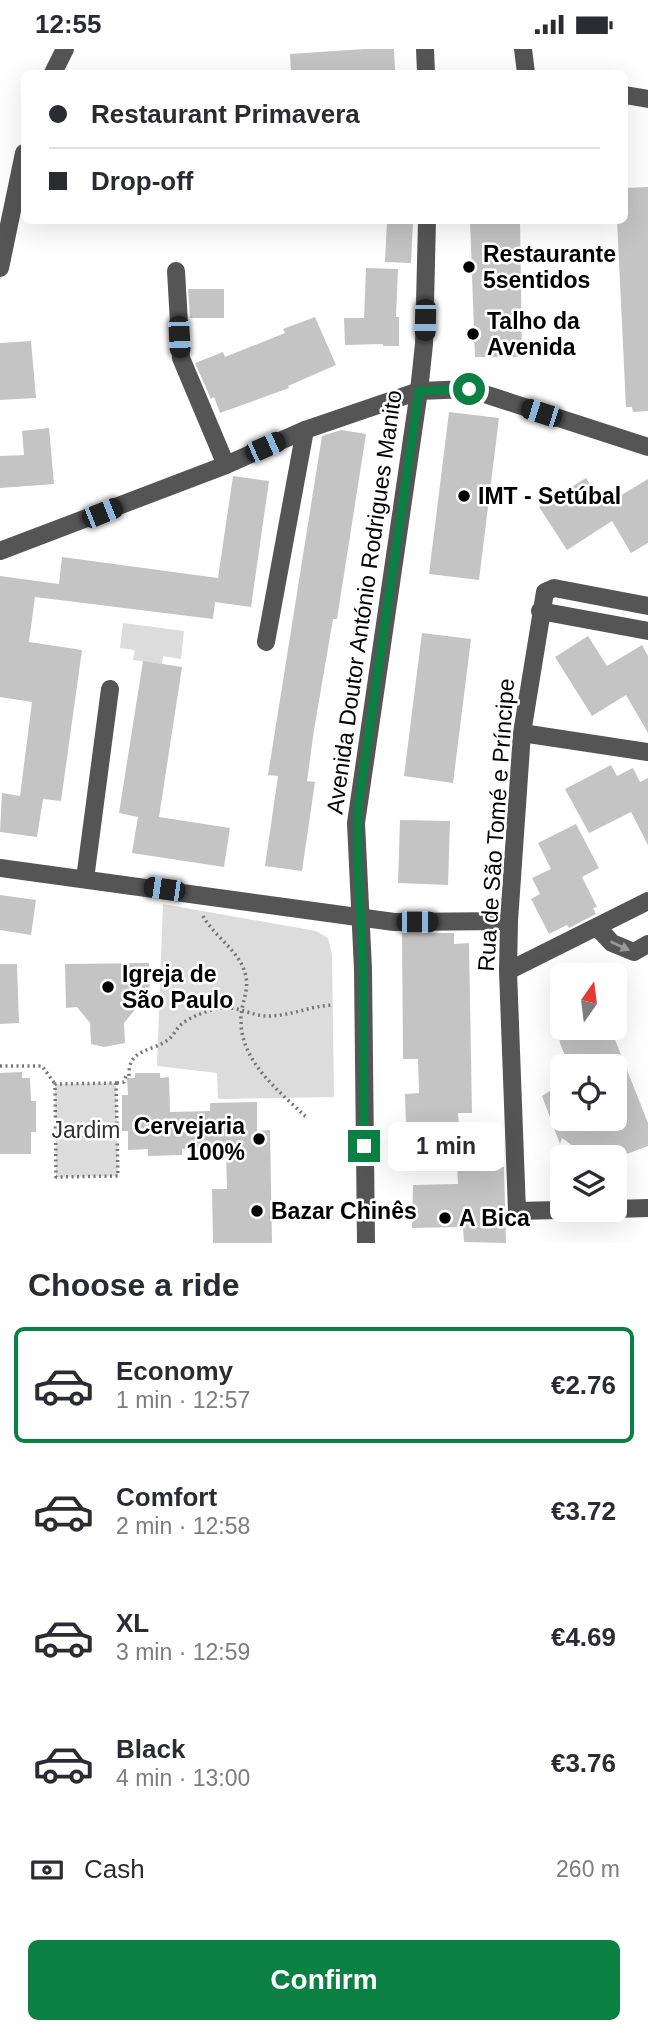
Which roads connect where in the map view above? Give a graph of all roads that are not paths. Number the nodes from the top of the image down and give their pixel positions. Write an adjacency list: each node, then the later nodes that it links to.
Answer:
1 (65, 49): 4 (street)
2 (425, 49): 5 (street)
3 (523, 49): 6 (street)
4 (54, 70)
5 (426, 70)
6 (526, 70)
7 (628, 96): 8 (street)
8 (648, 99)
9 (21, 167): 11 (street)
10 (427, 224): 13 (street, Avenida Doutor António Rodrigues Manito)
11 (0, 268)
12 (176, 271): 16 (street)
13 (419, 391): 14 (street); 15 (street); 28 (street, Avenida Doutor António Rodrigues Manito)
14 (305, 430): 16 (street); 21 (street)
15 (648, 447)
16 (226, 465): 17 (street)
17 (0, 551)
18 (648, 606): 19 (street)
19 (540, 611): 20 (street); 23 (street, Rua de São Tomé e Príncipe)
20 (648, 631)
21 (266, 642)
22 (110, 689): 26 (street)
23 (522, 733): 24 (street); 29 (street, Rua de São Tomé e Príncipe)
24 (648, 752)
25 (0, 868): 26 (street)
26 (85, 879): 28 (street)
27 (648, 901): 30 (street)
28 (360, 917): 29 (street); 36 (street, Avenida Doutor António Rodrigues Manito)
29 (509, 921): 32 (street, Rua de São Tomé e Príncipe)
30 (597, 927): 31 (street, one-way to 31); 32 (street)
31 (648, 944)
32 (508, 971): 35 (street, Rua de São Tomé e Príncipe)
33 (648, 1208): 34 (street)
34 (627, 1209)
35 (550, 1210)
36 (366, 1243)

